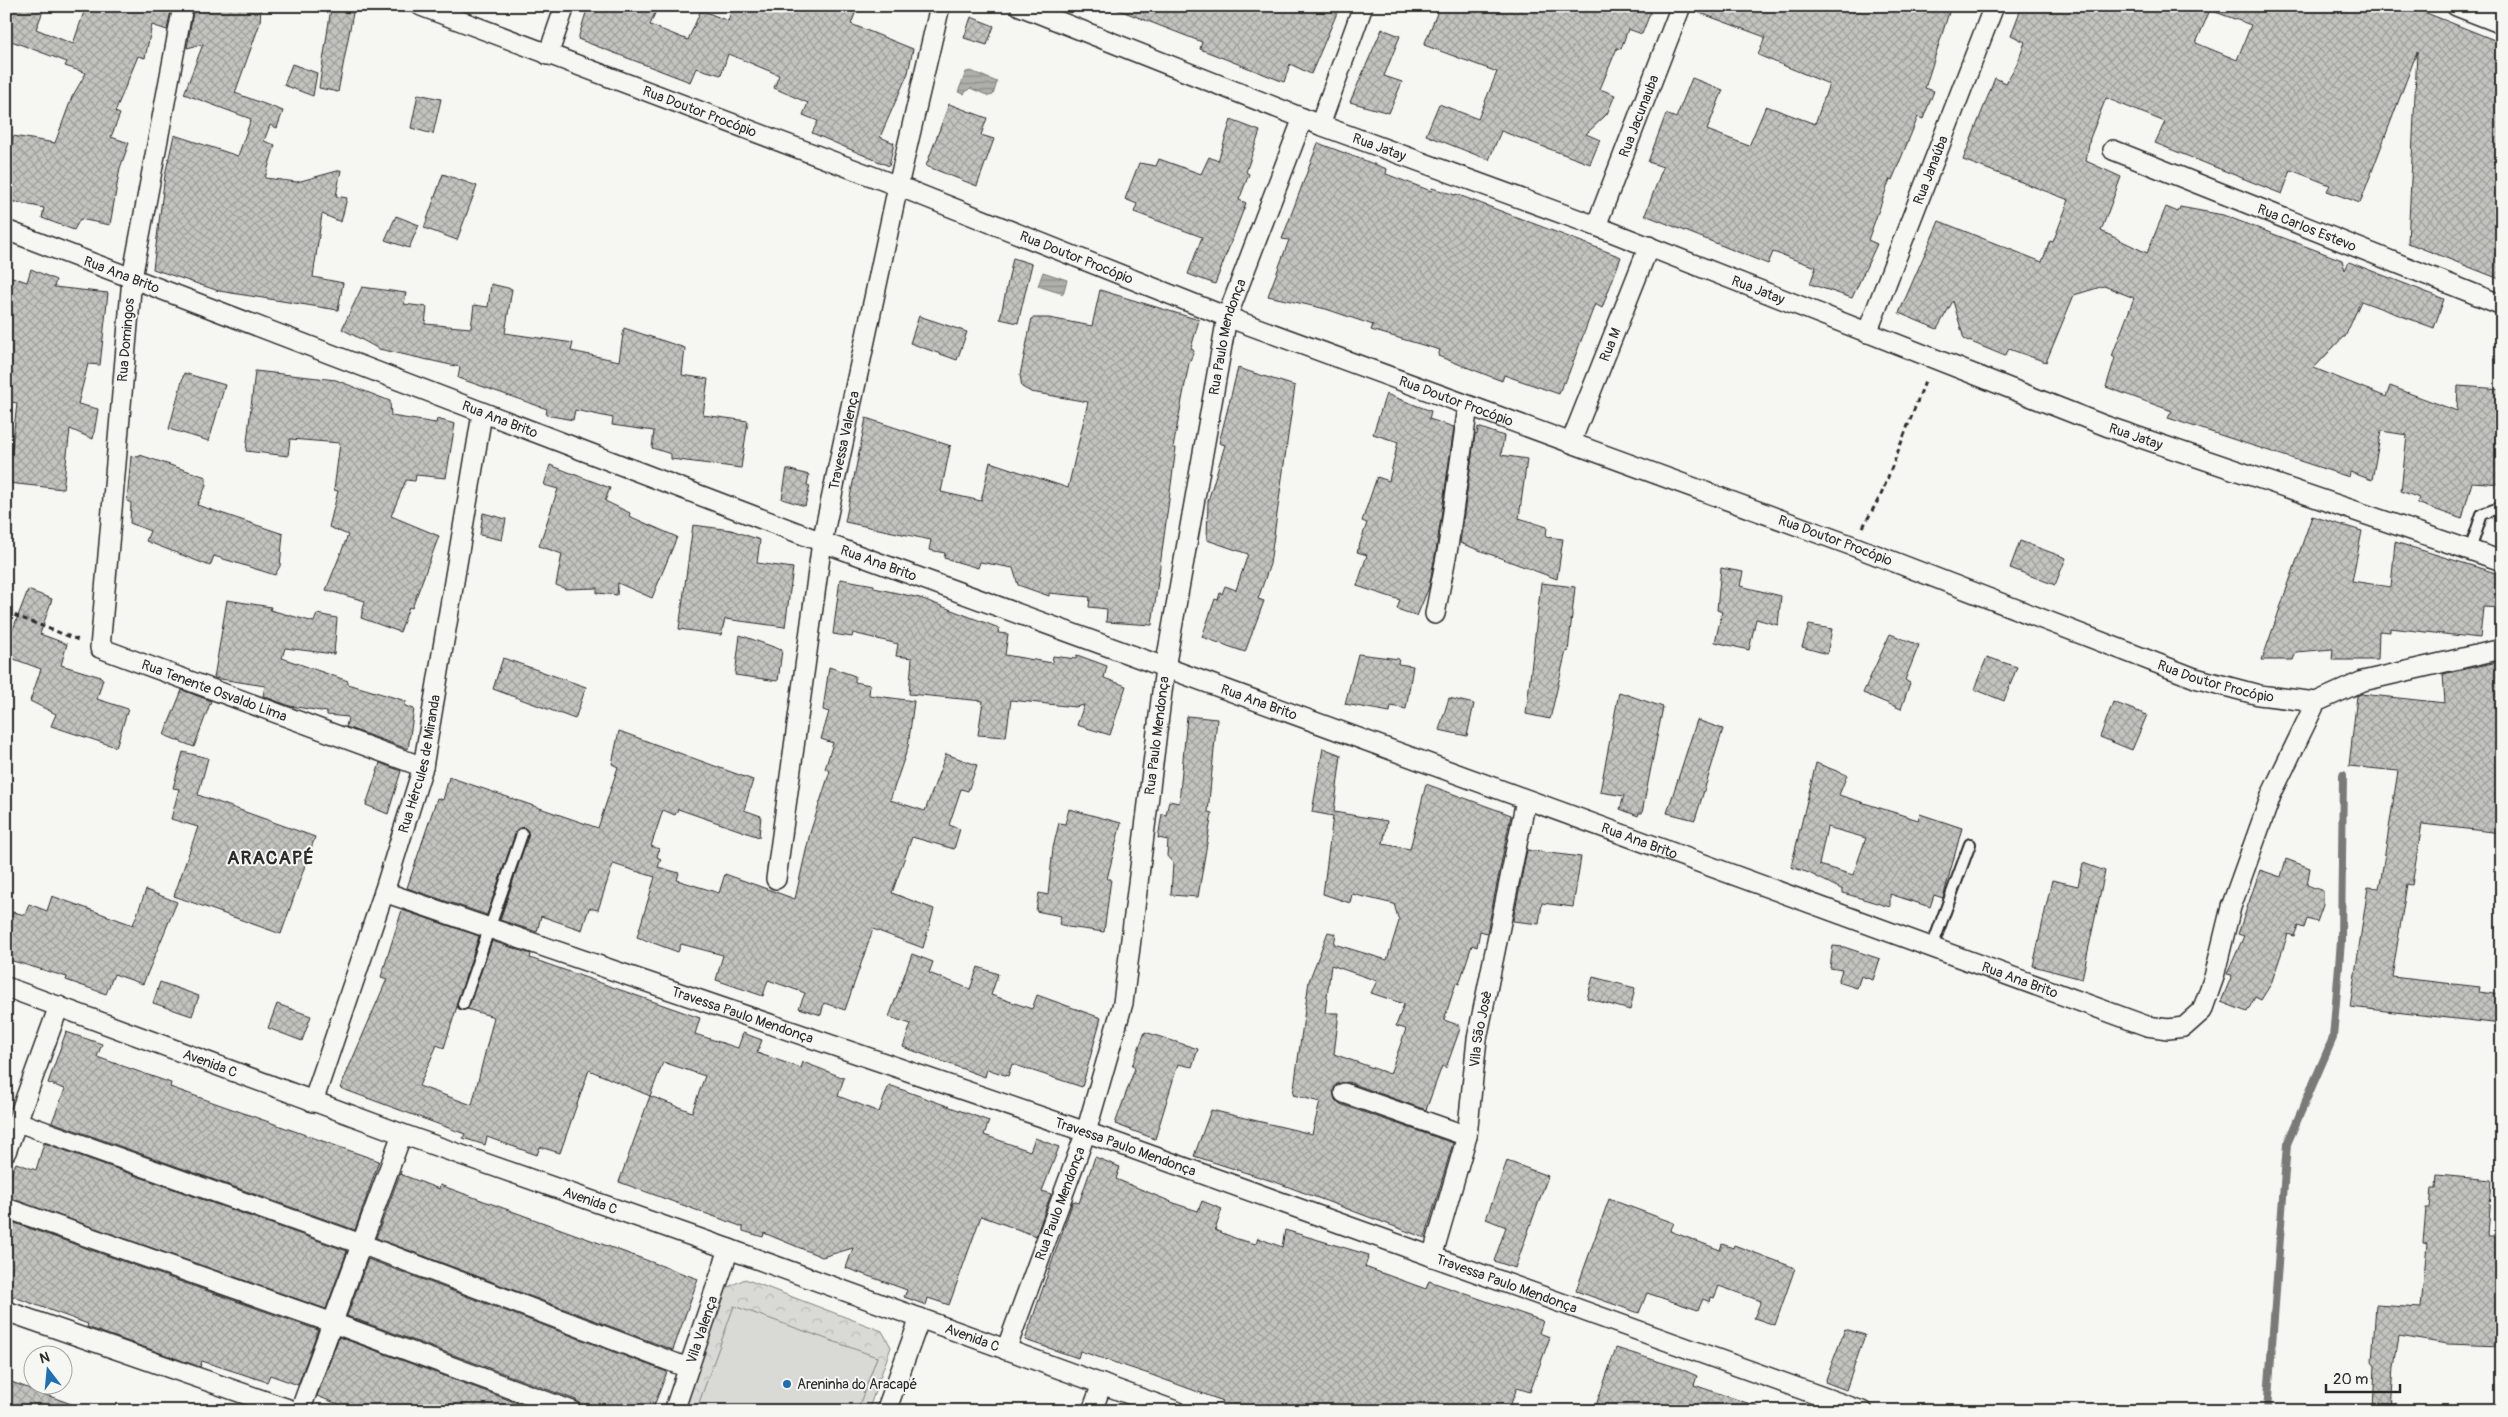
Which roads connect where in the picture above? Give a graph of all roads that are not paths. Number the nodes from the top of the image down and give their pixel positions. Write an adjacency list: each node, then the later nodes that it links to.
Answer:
1 (183, 6): 18 (street, Rua Domingos)
2 (421, 6): 11 (street, Rua Doutor Procópio)
3 (565, 6): 11 (street)
4 (940, 6): 14 (street, Travessa Valença)
5 (1020, 6): 12 (street, Rua Jatay)
6 (1363, 6): 12 (street, Rua Paulo Mendonça)
7 (1681, 6): 15 (street, Rua Jacunauba)
8 (1994, 6): 21 (street, Rua Janaúba)
9 (2456, 6): 10 (street)
10 (2502, 24)
11 (548, 55): 14 (street, Rua Doutor Procópio)
12 (1311, 122): 15 (street, Rua Jatay); 20 (street, Rua Paulo Mendonça)
13 (2113, 150): 19 (street, Rua Carlos Estevo)
14 (898, 186): 20 (street, Rua Doutor Procópio); 26 (street, Travessa Valença)
15 (1596, 226): 17 (street, Rua Jatay)
16 (6, 230): 18 (street, Rua Ana Brito)
17 (1649, 246): 21 (street, Rua Jatay); 24 (street, Rua M)
18 (132, 278): 23 (street, Rua Ana Brito); 30 (street, Rua Domingos)
19 (2502, 305)
20 (1227, 316): 22 (street, Rua Doutor Procópio); 32 (street, Rua Paulo Mendonça)
21 (1867, 333): 27 (street, Rua Jatay)
22 (1468, 406): 24 (street, Rua Doutor Procópio); 29 (street)
23 (482, 414): 26 (street, Rua Ana Brito); 34 (street, Rua Hércules de Miranda)
24 (1571, 442): 33 (street, Rua Doutor Procópio)
25 (2502, 507): 27 (lane)
26 (822, 542): 32 (street, Rua Ana Brito); 38 (street, Travessa Valença)
27 (2470, 550): 28 (street, Rua Jatay)
28 (2502, 561)
29 (1435, 614)
30 (100, 648): 34 (street, Rua Tenente Osvaldo Lima)
31 (2502, 649): 33 (street)
32 (1165, 668): 35 (street, Rua Ana Brito); 48 (street, Rua Paulo Mendonça)
33 (2316, 702): 41 (street, Rua Ana Brito)
34 (423, 768): 39 (street, Rua Hércules de Miranda)
35 (1526, 800): 41 (street, Rua Ana Brito); 50 (street, Vila São Josè)
36 (522, 834): 40 (lane)
37 (1970, 844): 41 (lane)
38 (776, 879)
39 (384, 892): 40 (street, Travessa Paulo Mendonça); 46 (street, Rua Hércules de Miranda)
40 (490, 928): 43 (lane); 48 (street, Travessa Paulo Mendonça)
41 (1932, 947)
42 (6, 987): 44 (street, Avenida C)
43 (463, 1004)
44 (60, 1006): 46 (street, Avenida C); 47 (street)
45 (1344, 1093): 50 (street)
46 (313, 1102): 49 (street, Avenida C)
47 (18, 1122): 51 (street); 53 (street)
48 (1086, 1132): 55 (street, Travessa Paulo Mendonça); 59 (street, Rua Paulo Mendonça)
49 (402, 1134): 53 (street); 54 (street, Avenida C)
50 (1467, 1136): 55 (street, Vila São Josè)
51 (6, 1152)
52 (6, 1208): 58 (street)
53 (361, 1244): 58 (street); 60 (street)
54 (729, 1249): 57 (street, Avenida C); 60 (street, Vila Valença)
55 (1432, 1257): 62 (street, Travessa Paulo Mendonça)
56 (6, 1311): 63 (street)
57 (920, 1318): 59 (street, Avenida C); 67 (street)
58 (333, 1323): 64 (street); 65 (street)
59 (1006, 1350): 61 (street, Avenida C)
60 (688, 1368): 66 (street, Vila Valença)
61 (1102, 1384): 68 (street); 69 (street, Avenida C)
62 (1860, 1410)
63 (294, 1411)
64 (300, 1411)
65 (572, 1411)
66 (674, 1411)
67 (886, 1411)
68 (1092, 1411)
69 (1176, 1411)

